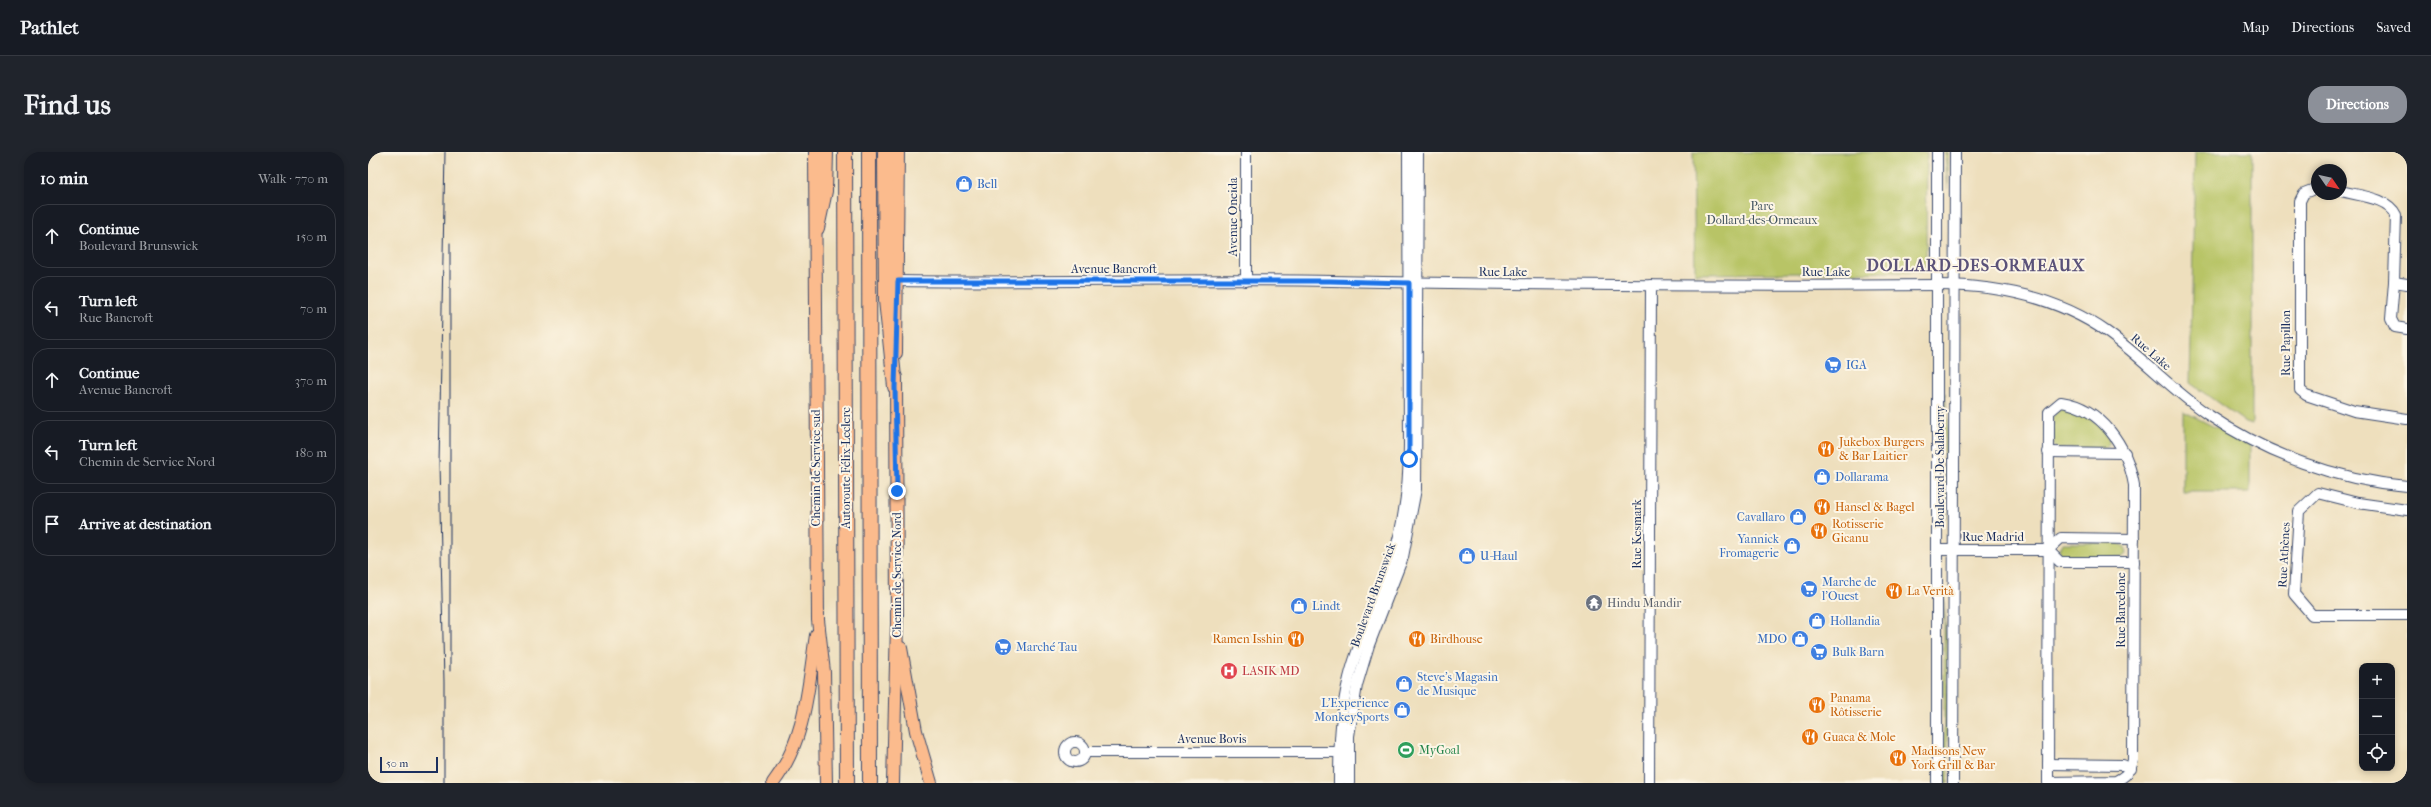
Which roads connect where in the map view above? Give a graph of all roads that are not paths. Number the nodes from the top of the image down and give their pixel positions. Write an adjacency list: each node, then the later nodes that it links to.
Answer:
1 (815, 152): 14 (main road, Chemin de Service sud)
2 (826, 152): 14 (highway)
3 (845, 152): 45 (highway, Autoroute Félix-Leclerc)
4 (869, 152): 46 (highway, Autoroute Félix-Leclerc)
5 (885, 152): 25 (highway)
6 (898, 152): 15 (main road, Chemin de Service Nord)
7 (1246, 152): 16 (street, Avenue Oneida)
8 (1408, 152): 19 (street, Boulevard Brunswick)
9 (1418, 152): 19 (street, Boulevard Brunswick)
10 (1938, 152): 22 (street, Boulevard De Salaberry)
11 (1955, 152): 23 (street, Boulevard De Salaberry)
12 (2311, 190): 26 (street, Rue Papillon)
13 (2347, 192): 18 (street)
14 (817, 228): 37 (main road, Chemin de Service sud)
15 (898, 281): 16 (street, Avenue Bancroft); 25 (main road, Chemin de Service Nord)
16 (1246, 281): 17 (street, Avenue Bancroft)
17 (1330, 281): 19 (street, Rue Lake)
18 (2394, 282): 20 (street); 24 (street)
19 (1413, 284): 21 (street, Rue Lake); 40 (street, Boulevard Brunswick); 50 (street, Boulevard Brunswick)
20 (2407, 284)
21 (1651, 285): 22 (street, Rue Lake); 51 (street, Rue Kesmark)
22 (1937, 285): 23 (street, Rue Lake); 32 (street, Boulevard De Salaberry)
23 (1954, 285): 29 (street, Rue Lake); 33 (street, Boulevard De Salaberry)
24 (2407, 328)
25 (895, 387): 38 (main road, Chemin de Service Nord)
26 (2407, 419)
27 (2048, 452): 28 (street); 28 (street, Rue Barcelone); 34 (street, Rue Barcelone)
28 (2125, 453): 31 (street, Rue Barcelone)
29 (2407, 486)
30 (2407, 510): 36 (street, Rue Athènes)
31 (2134, 539): 34 (street); 35 (street, Rue Barcelone)
32 (1937, 550): 33 (street, Rue Madrid); 52 (street, Boulevard De Salaberry)
33 (1953, 550): 34 (street, Rue Madrid); 53 (street, Boulevard De Salaberry)
34 (2048, 550): 35 (street); 41 (street, Rue Barcelone)
35 (2134, 562): 42 (street, Rue Barcelone)
36 (2407, 615)
37 (818, 620): 43 (main road); 44 (main road, Chemin de Service sud)
38 (897, 624): 47 (main road, Chemin de Service Nord); 48 (main road)
39 (1085, 752): 40 (street, Avenue Bovis)
40 (1339, 752): 49 (street, Boulevard Brunswick)
41 (2048, 764): 42 (street); 54 (street, Rue Barcelone)
42 (2131, 769): 54 (street, Rue Barcelone)
43 (773, 783)
44 (826, 783)
45 (847, 783)
46 (870, 783)
47 (893, 783)
48 (930, 783)
49 (1339, 783)
50 (1349, 783)
51 (1649, 783)
52 (1937, 783)
53 (1952, 783)
54 (2048, 783)

